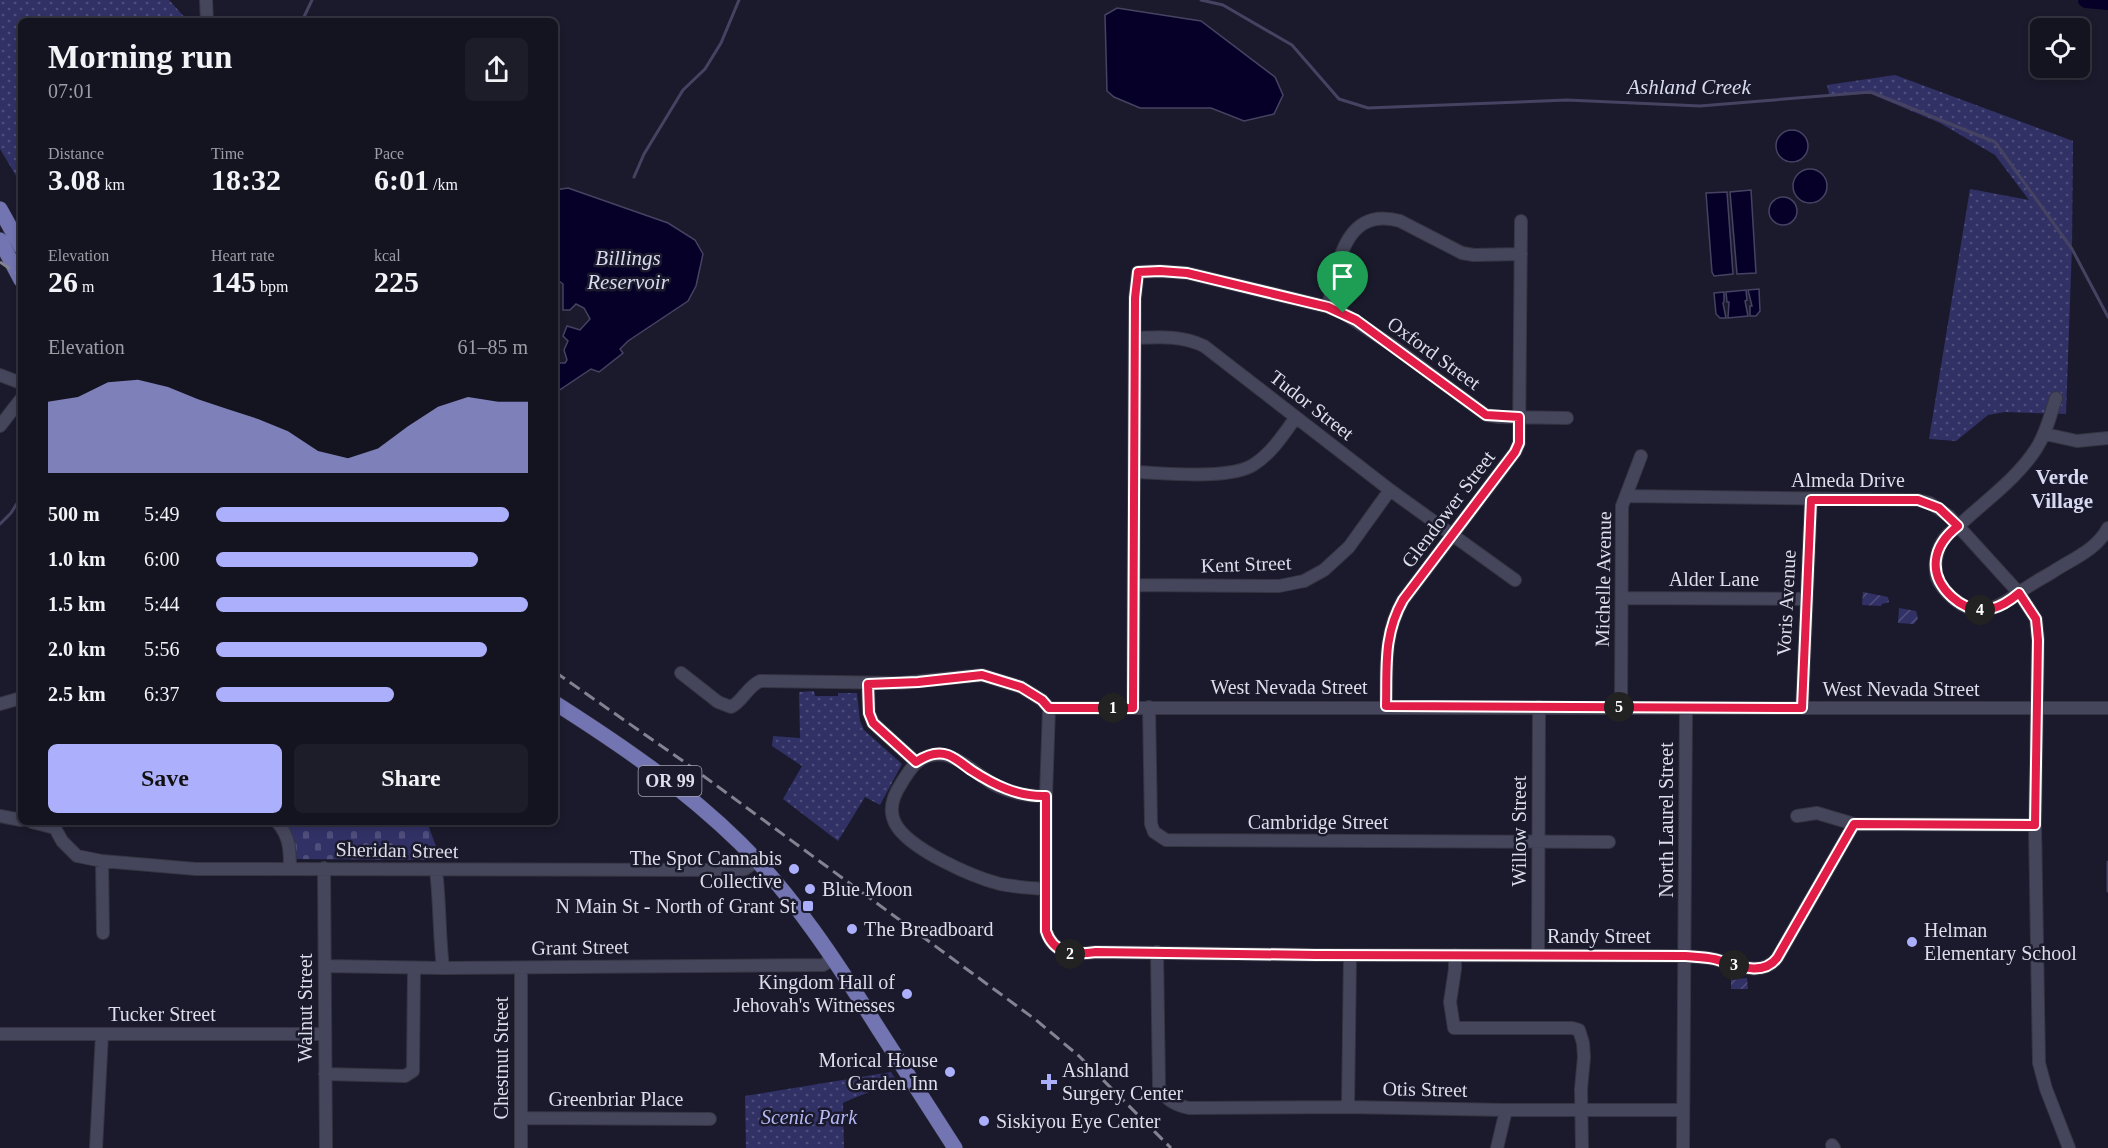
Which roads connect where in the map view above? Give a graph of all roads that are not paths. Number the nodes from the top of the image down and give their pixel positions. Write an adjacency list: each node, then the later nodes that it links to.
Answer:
1 (206, 0): 2 (street)
2 (207, 18)
3 (0, 209): 6 (main road)
4 (1521, 221): 7 (street, Glendower Street)
5 (0, 240): 8 (main road)
6 (18, 242)
7 (1521, 254): 9 (street); 16 (street, Glendower Street)
8 (18, 274)
9 (1328, 307): 10 (street, Oxford Street); 16 (street, Oxford Street)
10 (1135, 338): 15 (street, Tudor Street); 22 (street)
11 (0, 375): 12 (street)
12 (18, 382)
13 (2056, 398): 19 (street)
14 (18, 403): 18 (street)
15 (1296, 417): 22 (street); 23 (street, Tudor Street)
16 (1519, 417): 17 (street, Oxford Street); 28 (street, Glendower Street)
17 (1567, 418)
18 (0, 426)
19 (2045, 434): 20 (street); 26 (street)
20 (2108, 438)
21 (1641, 456): 24 (street, Michelle Avenue)
22 (1135, 472): 30 (street)
23 (1390, 490): 28 (street, Tudor Street); 30 (street, Kent Street)
24 (1626, 496): 25 (street, Almeda Drive); 32 (street, Michelle Avenue)
25 (1811, 500): 26 (street, Almeda Drive); 33 (street, Voris Avenue)
26 (1958, 526): 31 (street, Almeda Drive); 31 (street)
27 (2108, 528): 31 (street)
28 (1453, 535): 29 (street, Tudor Street); 39 (street, Glendower Street)
29 (1515, 580)
30 (1134, 585): 44 (street)
31 (2019, 593): 48 (street, Almeda Drive)
32 (1622, 598): 33 (street, Alder Lane); 42 (street, Michelle Avenue)
33 (1806, 599): 46 (street, Voris Avenue)
34 (681, 673): 35 (street)
35 (868, 684): 43 (street); 49 (street)
36 (18, 699): 37 (street)
37 (0, 704)
38 (558, 705): 61 (main road, OR 99)
39 (1386, 706): 40 (street, West Nevada Street); 41 (street, West Nevada Street)
40 (1149, 707): 44 (street, West Nevada Street); 59 (street, Cambridge Street)
41 (1539, 707): 42 (street, West Nevada Street); 59 (street, Willow Street)
42 (1621, 707): 45 (street, West Nevada Street)
43 (1049, 708): 44 (street, West Nevada Street); 50 (street)
44 (1133, 708)
45 (1686, 708): 46 (street, West Nevada Street); 71 (street, North Laurel Street)
46 (1802, 708): 48 (street, West Nevada Street)
47 (2108, 708): 48 (street, West Nevada Street)
48 (2037, 709): 57 (street, Almeda Drive)
49 (916, 762): 50 (street); 65 (street)
50 (1046, 796): 65 (street)
51 (0, 816): 53 (street)
52 (1797, 816): 54 (street)
53 (18, 819)
54 (1854, 824): 57 (street); 71 (street, Randy Street)
55 (55, 825): 60 (street, Sheridan Street)
56 (280, 825): 63 (street)
57 (2035, 825): 94 (street, Almeda Drive)
58 (1609, 842): 59 (street, Cambridge Street)
59 (1539, 843): 70 (street, Willow Street)
60 (102, 861): 63 (street, Sheridan Street); 66 (street)
61 (756, 861): 64 (street, Sheridan Street); 72 (main road, OR 99)
62 (324, 868): 63 (street, Sheridan Street); 64 (street, Sheridan Street); 73 (street, Walnut Street)
63 (290, 869)
64 (436, 870): 75 (street)
65 (1046, 889): 67 (street, Randy Street)
66 (103, 933)
67 (1157, 952): 68 (street, Randy Street); 81 (street, Otis Street)
68 (1350, 955): 69 (street, Randy Street); 81 (street)
69 (1455, 956): 70 (street, Randy Street); 84 (street)
70 (1538, 956): 71 (street, Randy Street)
71 (1685, 956): 83 (street, North Laurel Street)
72 (834, 959): 76 (street, Grant Street); 90 (main road, OR 99)
73 (325, 966): 74 (street, Grant Street); 79 (street, Walnut Street)
74 (414, 968): 75 (street, Grant Street); 80 (street)
75 (443, 968): 76 (street, Grant Street)
76 (521, 968): 85 (street, Chestnut Street)
77 (0, 1034): 78 (street, Tucker Street)
78 (102, 1034): 79 (street, Tucker Street); 87 (street)
79 (325, 1034): 80 (street, Walnut Street)
80 (325, 1074): 88 (street, Walnut Street)
81 (1348, 1107): 82 (street, Otis Street)
82 (1506, 1110): 84 (street, Otis Street); 91 (street)
83 (1683, 1110): 84 (street, Otis Street); 93 (street, North Laurel Street)
84 (1582, 1111): 92 (street)
85 (521, 1118): 86 (street, Greenbriar Place); 89 (street, Chestnut Street)
86 (710, 1119)
87 (96, 1148)
88 (326, 1148)
89 (520, 1148)
90 (955, 1148)
91 (1497, 1148)
92 (1582, 1148)
93 (1683, 1148)
94 (2069, 1148)

